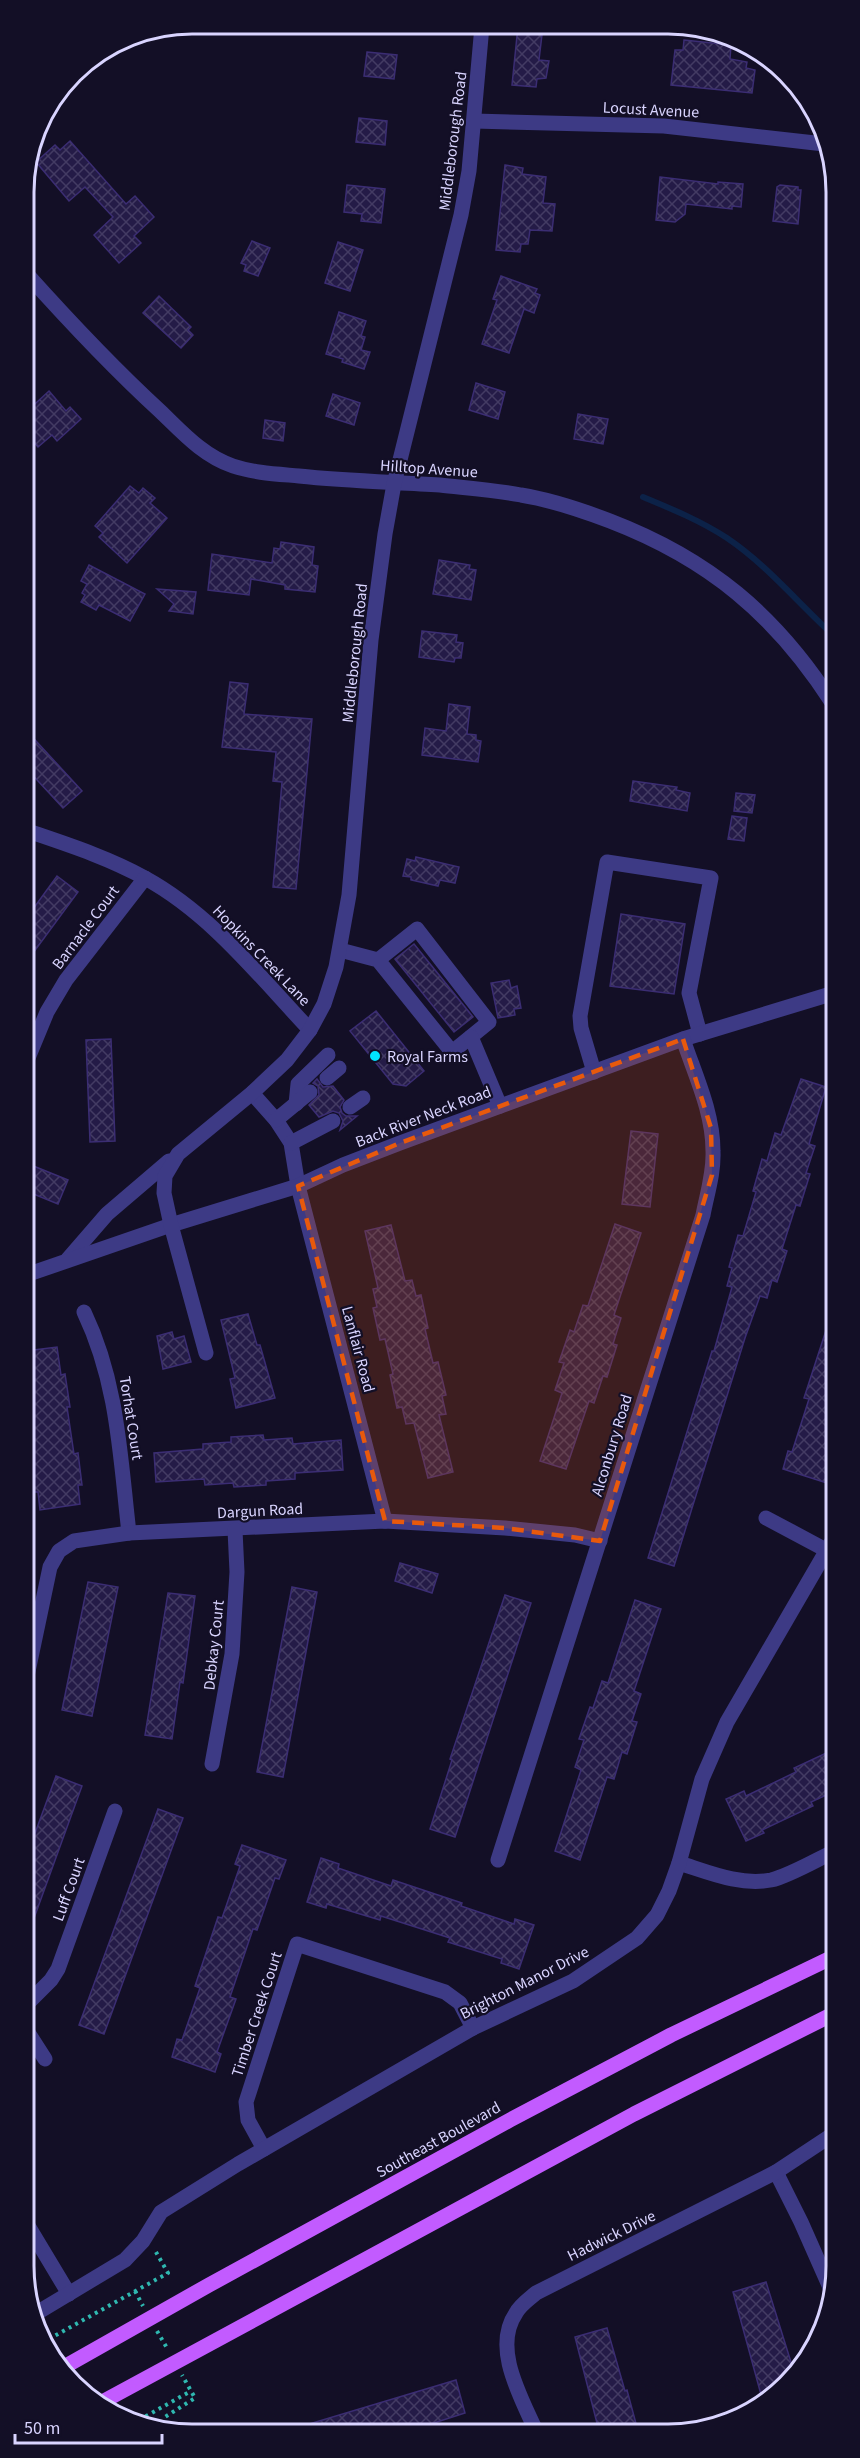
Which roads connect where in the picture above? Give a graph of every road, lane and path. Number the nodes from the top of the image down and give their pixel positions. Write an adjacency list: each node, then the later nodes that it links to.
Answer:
1 (481, 35): 2 (street, Middleborough Road)
2 (474, 121): 3 (street, Locust Avenue); 5 (street, Middleborough Road)
3 (817, 143)
4 (35, 284): 5 (street, Hilltop Avenue)
5 (394, 484): 6 (street, Hilltop Avenue); 9 (street, Middleborough Road)
6 (826, 693)
7 (35, 833): 8 (street, Hopkins Creek Lane)
8 (145, 878): 12 (street, Hopkins Creek Lane); 16 (street, Barnacle Court)
9 (340, 950): 10 (street); 12 (street, Middleborough Road)
10 (378, 960): 14 (street); 14 (street)
11 (826, 996): 13 (street, Back River Neck Road)
12 (310, 1030): 22 (street, Middleborough Road)
13 (700, 1034): 15 (street, Back River Neck Road); 19 (street)
14 (471, 1037): 25 (street)
15 (683, 1039): 19 (street, Back River Neck Road); 41 (street, Alconbury Road)
16 (35, 1041)
17 (328, 1054): 24 (street)
18 (339, 1068): 20 (street)
19 (594, 1072): 25 (street, Back River Neck Road)
20 (327, 1078)
21 (310, 1092): 24 (street)
22 (252, 1093): 27 (street); 30 (street, Middleborough Road)
23 (363, 1098): 26 (street)
24 (296, 1104): 27 (street)
25 (500, 1106): 31 (street, Back River Neck Road)
26 (350, 1107)
27 (276, 1120): 29 (street)
28 (333, 1121): 29 (street)
29 (291, 1143): 31 (street, Lanflair Road)
30 (178, 1154): 32 (street, Middleborough Road); 33 (street)
31 (298, 1186): 32 (street, Back River Neck Road); 38 (street, Lanflair Road)
32 (171, 1225): 33 (street, Back River Neck Road); 36 (street, Middleborough Road)
33 (66, 1261): 34 (street, Back River Neck Road)
34 (35, 1272)
35 (84, 1312): 40 (street, Torhat Court)
36 (206, 1353)
37 (766, 1518): 42 (street)
38 (385, 1521): 39 (street, Dargun Road); 41 (street, Dargun Road)
39 (235, 1530): 40 (street, Dargun Road); 45 (street, Debkay Court)
40 (129, 1533): 44 (street, Dargun Road)
41 (600, 1541): 48 (street, Alconbury Road)
42 (826, 1550)
43 (825, 1551): 49 (street, Brighton Manor Drive)
44 (35, 1636)
45 (212, 1764)
46 (115, 1811): 51 (street, Luff Court)
47 (825, 1856): 49 (street)
48 (498, 1860)
49 (679, 1863): 53 (street, Brighton Manor Drive)
50 (825, 1961): 69 (main road, Southeast Boulevard)
51 (35, 1996)
52 (825, 2018): 72 (main road)
53 (473, 2028): 57 (street, Brighton Manor Drive); 57 (street, Timber Creek Court)
54 (35, 2043): 55 (street)
55 (45, 2059)
56 (825, 2140): 58 (street, Hadwick Drive)
57 (264, 2149): 59 (street, Brighton Manor Drive)
58 (776, 2172): 61 (street); 75 (street, Hadwick Drive)
59 (146, 2236): 62 (path); 63 (street)
60 (35, 2237): 63 (street)
61 (825, 2276)
62 (135, 2291): 65 (path); 67 (path)
63 (69, 2294): 64 (street)
64 (42, 2310)
65 (146, 2311)
66 (152, 2321): 68 (path)
67 (52, 2337)
68 (169, 2351)
69 (69, 2364)
70 (180, 2371): 71 (path)
71 (191, 2391): 73 (path); 74 (path)
72 (108, 2399)
73 (146, 2416)
74 (163, 2420)
75 (533, 2424)

